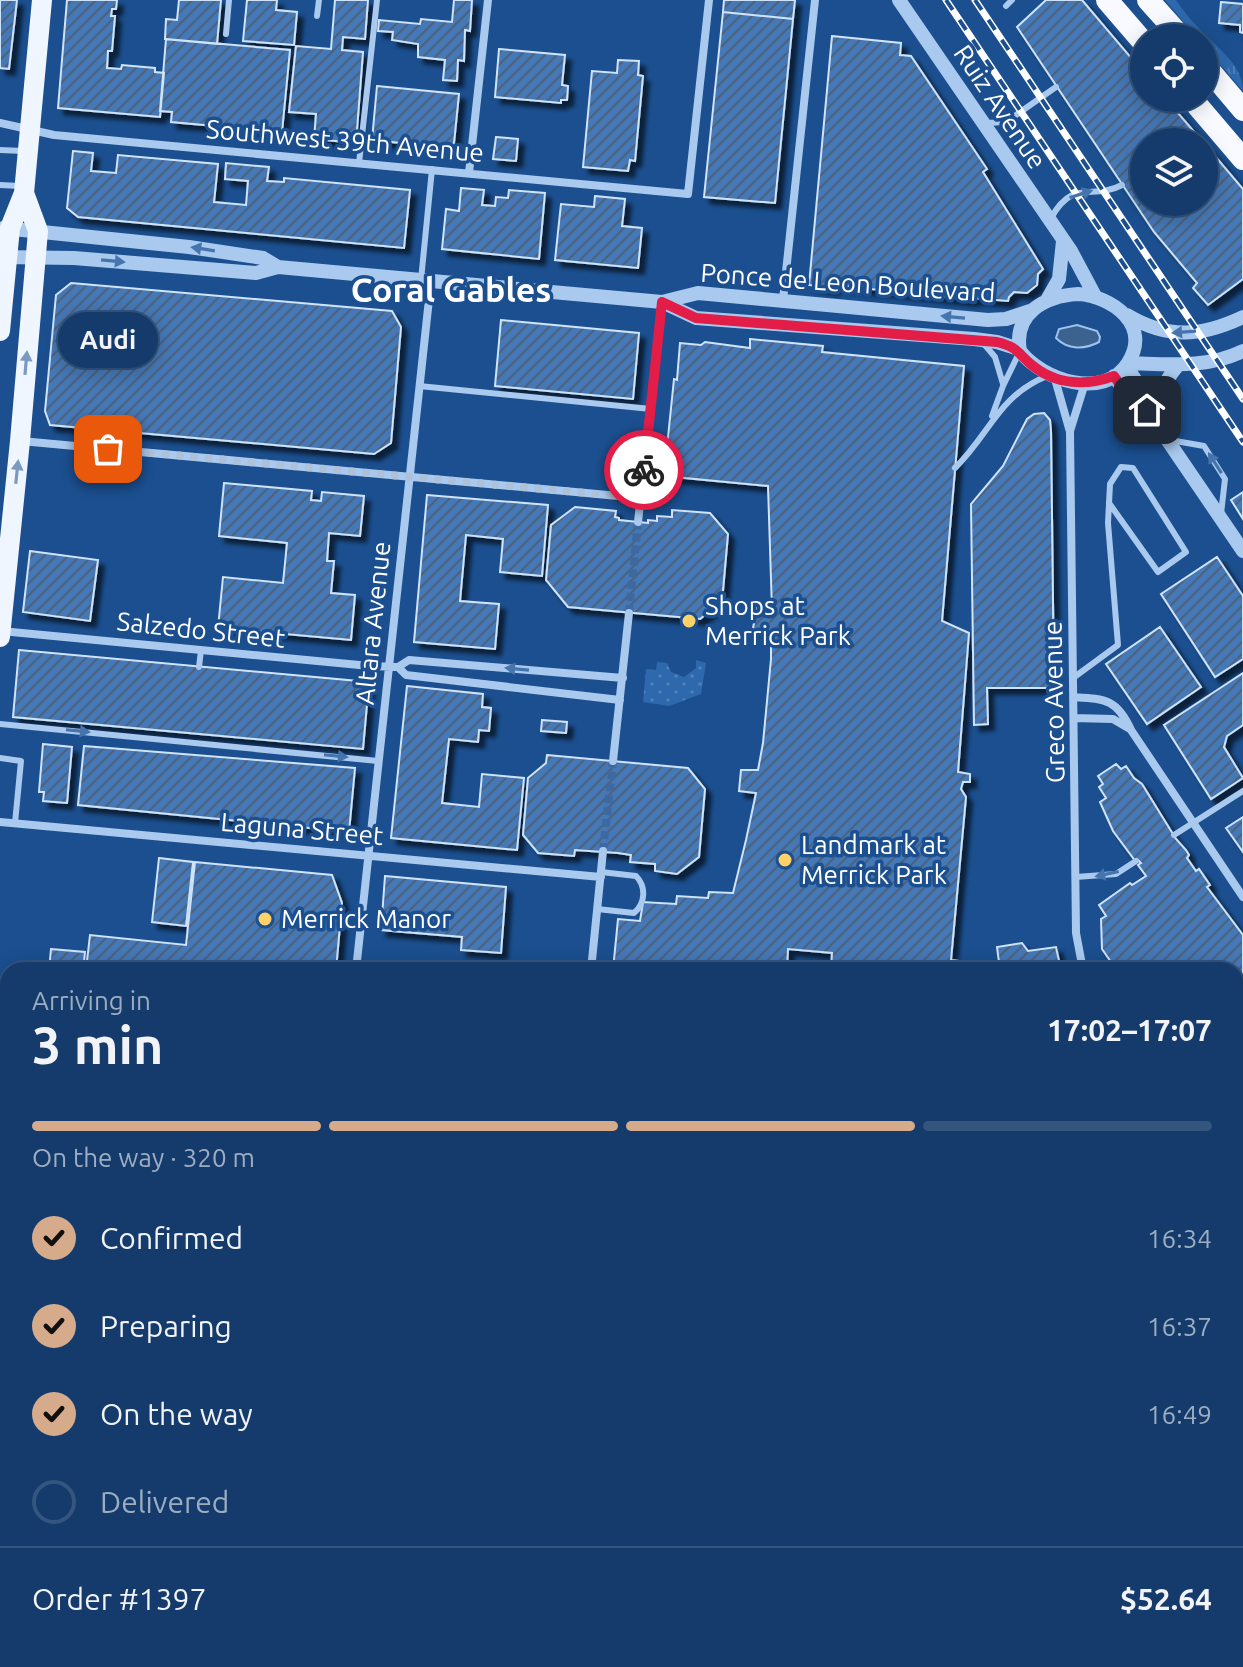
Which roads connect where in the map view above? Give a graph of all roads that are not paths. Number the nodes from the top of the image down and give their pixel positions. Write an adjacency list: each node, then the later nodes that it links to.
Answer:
1 (42, 0): 23 (main road)
2 (229, 0): 16 (lane)
3 (319, 0): 13 (lane)
4 (377, 0): 27 (lane)
5 (488, 0): 29 (street)
6 (709, 0): 29 (street, Southwest 39th Avenue)
7 (815, 0): 42 (street)
8 (899, 0): 21 (street, Ruiz Avenue)
9 (1012, 0): 12 (lane)
10 (1107, 0): 15 (highway)
11 (1148, 0): 14 (highway)
12 (1006, 6)
13 (317, 16)
14 (1169, 24)
15 (1130, 27)
16 (226, 34)
17 (1218, 81): 19 (highway)
18 (1056, 87): 21 (lane)
19 (1243, 110)
20 (1203, 112): 26 (highway)
21 (981, 122): 33 (street, Ruiz Avenue)
22 (0, 123): 23 (street, Southwest 39th Avenue)
23 (29, 129): 25 (main road); 27 (street, Southwest 39th Avenue)
24 (0, 150): 25 (lane)
25 (28, 151): 32 (main road)
26 (1243, 159)
27 (359, 163): 28 (street, Southwest 39th Avenue)
28 (432, 169): 29 (street, Southwest 39th Avenue); 40 (lane)
29 (469, 173)
30 (0, 185): 32 (lane)
31 (1122, 185): 33 (lane, one-way to 31)
32 (24, 190): 34 (main road); 35 (main road)
33 (1049, 221): 36 (street, Ruiz Avenue)
34 (5, 228): 35 (street, Ponce de Leon Boulevard); 37 (main road)
35 (38, 231): 38 (main road); 39 (street, Ponce de Leon Boulevard, one-way to 35)
36 (1063, 240): 41 (street, Ruiz Avenue); 43 (street)
37 (3, 257): 38 (street, Ponce de Leon Boulevard); 48 (main road)
38 (35, 257): 39 (street, Ponce de Leon Boulevard, one-way to 39); 64 (main road, one-way to 38)
39 (278, 267): 40 (street, Ponce de Leon Boulevard)
40 (426, 281): 44 (street, Ponce de Leon Boulevard); 58 (street, Altara Avenue)
41 (1095, 296): 43 (street); 46 (street)
42 (783, 300): 44 (street, Ponce de Leon Boulevard); 45 (street, Ponce de Leon Boulevard, one-way to 42)
43 (1047, 300): 45 (street)
44 (662, 302): 49 (street, Ponce de Leon Boulevard); 59 (street)
45 (1030, 311): 50 (street)
46 (1127, 315): 47 (street, one-way to 46); 52 (street)
47 (1243, 317)
48 (0, 331)
49 (978, 339): 50 (street, Ponce de Leon Boulevard); 57 (lane)
50 (1019, 350): 55 (street); 57 (lane)
51 (1242, 356): 53 (street)
52 (1127, 365): 53 (street); 54 (street); 60 (street)
53 (1178, 365): 63 (street)
54 (1114, 376): 56 (street); 60 (street)
55 (1051, 377): 56 (street); 61 (lane); 62 (street, Greco Avenue)
56 (1085, 383): 62 (street, Greco Avenue)
57 (1004, 384): 61 (lane)
58 (419, 386): 59 (lane); 66 (street, Altara Avenue)
59 (651, 409): 67 (street)
60 (1147, 410): 63 (street)
61 (990, 423): 65 (lane)
62 (1070, 432): 79 (street, Greco Avenue)
63 (1166, 437): 69 (street); 69 (lane, one-way to 63)
64 (20, 441): 66 (street); 73 (main road, one-way to 64)
65 (955, 468)
66 (409, 477): 67 (street); 76 (street, Altara Avenue)
67 (640, 498): 70 (street)
68 (1109, 503): 68 (lane); 79 (lane)
69 (1220, 517): 71 (street)
70 (638, 522)
71 (1243, 551)
72 (629, 613): 78 (street)
73 (0, 633): 74 (street, Salzedo Street)
74 (201, 650): 75 (lane); 76 (street, Salzedo Street)
75 (199, 667)
76 (393, 667): 77 (street, Salzedo Street, one-way to 76); 80 (street, Salzedo Street); 89 (street, Altara Avenue)
77 (552, 672): 78 (street, Salzedo Street); 80 (street)
78 (623, 678): 82 (street)
79 (1073, 678): 81 (street, Greco Avenue)
80 (549, 692): 82 (street, Salzedo Street)
81 (1074, 697): 83 (street, Greco Avenue); 85 (street)
82 (620, 700): 90 (street)
83 (1074, 718): 85 (street); 100 (street, Greco Avenue)
84 (0, 724): 87 (lane, one-way to 87)
85 (1131, 730): 93 (street)
86 (194, 733): 87 (lane)
87 (193, 742): 89 (lane, one-way to 89)
88 (0, 758): 94 (lane)
89 (378, 761): 97 (street, Altara Avenue)
90 (613, 761)
91 (1243, 791): 93 (lane)
92 (0, 822): 94 (street, Laguna Street)
93 (1193, 822): 95 (lane); 101 (street)
94 (15, 823): 97 (street, Laguna Street)
95 (1174, 835)
96 (603, 851): 99 (street)
97 (368, 855): 99 (street, Laguna Street); 103 (street, Altara Avenue)
98 (1136, 861): 100 (lane, one-way to 100)
99 (601, 874): 102 (street); 102 (lane)
100 (1076, 877): 105 (street, Greco Avenue)
101 (1243, 897)
102 (597, 909): 104 (street)
103 (357, 962)
104 (592, 962)
105 (1081, 962)

